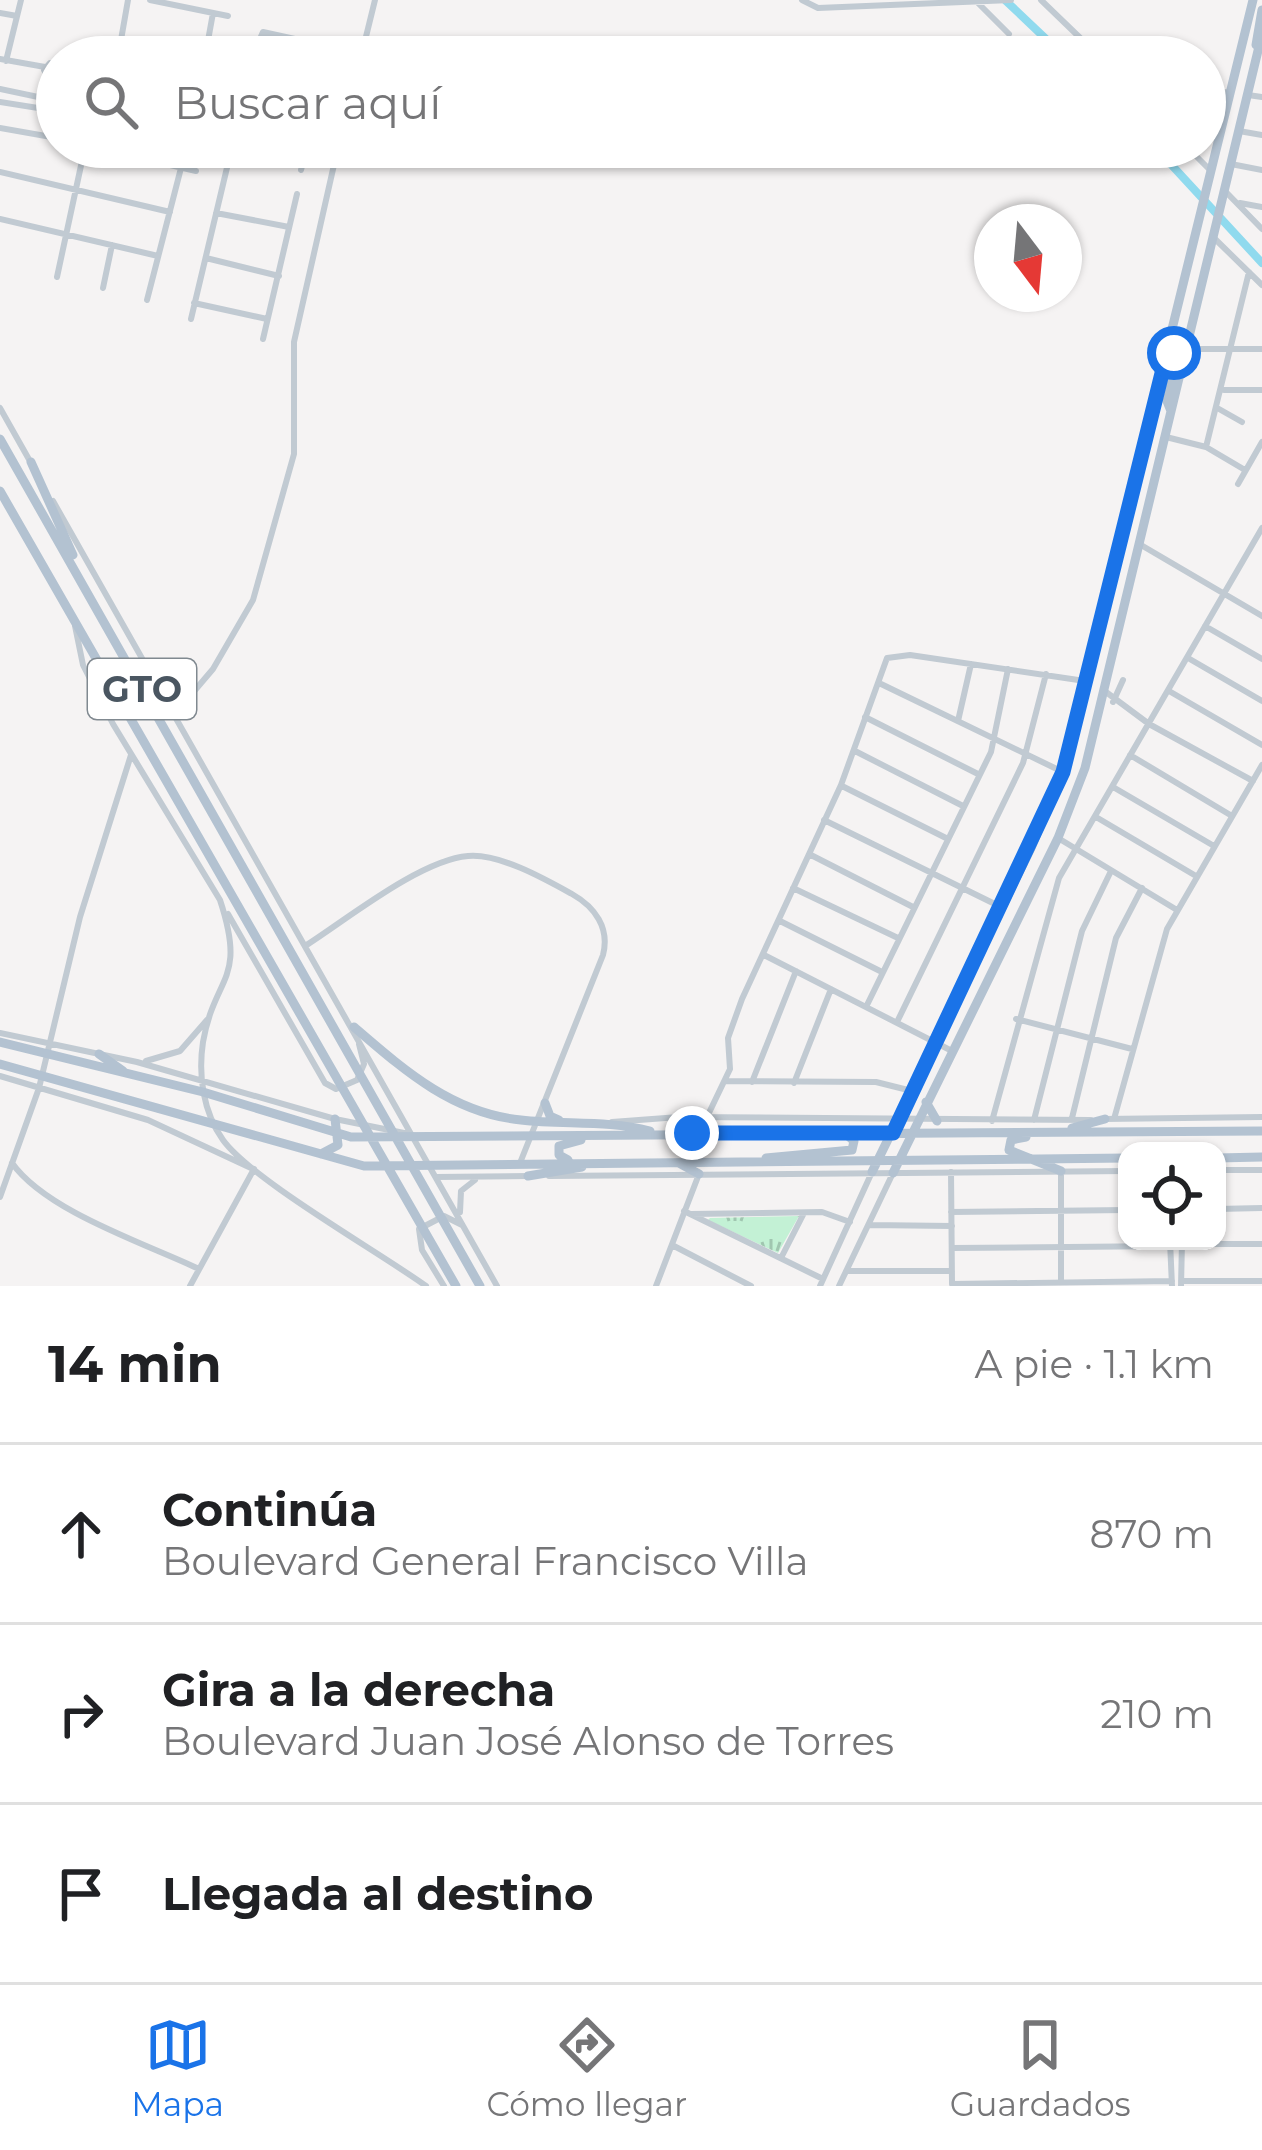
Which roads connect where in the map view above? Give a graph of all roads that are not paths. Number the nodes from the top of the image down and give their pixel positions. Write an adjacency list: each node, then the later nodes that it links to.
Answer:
1 (21, 0): 14 (street)
2 (128, 0): 18 (street)
3 (150, 0): 13 (street)
4 (375, 0): 20 (street)
5 (802, 0): 9 (street)
6 (1011, 0): 10 (street)
7 (1041, 0): 21 (street)
8 (1253, 0): 27 (main road)
9 (976, 1): 10 (street); 16 (street)
10 (994, 1)
11 (1262, 10): 22 (main road)
12 (0, 13): 14 (street)
13 (213, 14): 15 (street); 19 (street)
14 (17, 16): 23 (street)
15 (228, 16)
16 (1009, 34)
17 (1262, 34): 22 (main road)
18 (122, 36)
19 (207, 36)
20 (366, 36)
21 (1078, 36)
22 (1258, 50): 28 (main road)
23 (3, 60): 24 (street)
24 (36, 66)
25 (0, 88): 29 (street)
26 (1226, 92): 27 (street)
27 (1230, 93): 33 (main road)
28 (1248, 95): 30 (street); 35 (main road)
29 (36, 97)
30 (1262, 97)
31 (0, 102): 32 (street)
32 (36, 108)
33 (1226, 110)
34 (0, 128): 36 (street)
35 (1239, 131): 37 (street); 38 (main road)
36 (36, 134)
37 (1262, 135)
38 (1231, 164): 45 (street); 50 (main road)
39 (82, 168): 49 (street)
40 (181, 168): 46 (street); 54 (street)
41 (223, 168): 55 (street)
42 (333, 168): 112 (street)
43 (1207, 168): 48 (street)
44 (1212, 168): 48 (main road)
45 (1262, 170)
46 (196, 171)
47 (0, 172): 49 (street)
48 (1211, 172): 66 (main road)
49 (75, 190): 54 (street); 59 (street)
50 (1224, 190): 52 (street); 60 (main road)
51 (297, 194): 57 (street)
52 (1237, 202): 53 (street); 58 (street)
53 (1262, 207)
54 (170, 212): 62 (street)
55 (216, 213): 57 (street); 63 (street)
56 (0, 219): 59 (street)
57 (290, 227): 65 (street)
58 (1262, 229)
59 (65, 234): 61 (street); 67 (street)
60 (1213, 238): 64 (street); 78 (main road)
61 (112, 244): 62 (street); 69 (street)
62 (158, 256): 70 (street)
63 (205, 258): 65 (street); 71 (street)
64 (1249, 272): 68 (street); 76 (street)
65 (278, 276): 73 (street)
66 (1187, 276): 75 (main road); 78 (main road)
67 (57, 277)
68 (1262, 285)
69 (104, 289)
70 (147, 300)
71 (194, 303): 72 (street); 73 (street)
72 (191, 319)
73 (268, 320): 74 (street)
74 (263, 339)
75 (1168, 349): 78 (street); 83 (main road); 106 (main road)
76 (1231, 349): 77 (street); 78 (street); 79 (street)
77 (1262, 349)
78 (1187, 350): 83 (main road)
79 (1223, 390): 80 (street); 82 (street)
80 (1262, 390)
81 (0, 409): 89 (street)
82 (1218, 409): 84 (street); 88 (street)
83 (1171, 411): 85 (main road)
84 (1242, 422)
85 (1165, 437): 88 (street); 94 (main road)
86 (0, 439): 96 (main road, GTO)
87 (1262, 442): 90 (street)
88 (1206, 447): 90 (street)
89 (31, 462): 96 (main road); 112 (street)
90 (1245, 470): 91 (street)
91 (1238, 484)
92 (0, 491): 98 (main road, GTO)
93 (1262, 528): 95 (street)
94 (1140, 545): 95 (street); 109 (main road)
95 (1223, 594): 97 (street); 99 (street)
96 (91, 598): 269 (main road, GTO)
97 (1261, 614)
98 (74, 622): 120 (street); 268 (main road, GTO)
99 (1205, 626): 100 (street); 101 (street)
100 (1188, 658): 108 (street); 110 (street)
101 (1262, 659)
102 (970, 664): 103 (street); 107 (street); 114 (street)
103 (1008, 669): 104 (street); 116 (street)
104 (1046, 674): 106 (street); 119 (street)
105 (1123, 680): 111 (street)
106 (1089, 681): 123 (main road)
107 (879, 682): 113 (street); 114 (street)
108 (1168, 691): 115 (street); 117 (street)
109 (1106, 692): 111 (street); 133 (main road)
110 (1262, 701)
111 (1113, 702): 115 (street)
112 (173, 716): 149 (street)
113 (865, 717): 118 (street); 124 (street)
114 (958, 721): 116 (street)
115 (1149, 724): 121 (street); 125 (street)
116 (994, 740): 119 (street); 124 (street)
117 (1262, 745)
118 (854, 751): 126 (street); 128 (street)
119 (1027, 754): 123 (street); 141 (street)
120 (131, 755): 143 (street); 164 (street)
121 (1130, 755): 127 (street); 130 (street)
122 (1262, 765): 125 (street)
123 (1063, 772): 145 (main road)
124 (978, 775): 128 (street)
125 (1253, 781): 130 (street)
126 (841, 785): 131 (street); 132 (street)
127 (1112, 786): 129 (street); 134 (street)
128 (963, 806): 132 (street)
129 (1095, 816): 135 (street); 139 (street)
130 (1232, 816): 134 (street)
131 (824, 820): 136 (street); 137 (street)
132 (946, 838): 137 (street)
133 (1058, 838): 135 (street); 166 (main road)
134 (1214, 846): 139 (street)
135 (1076, 850): 138 (street); 157 (street)
136 (809, 854): 140 (street); 144 (street)
137 (929, 871): 141 (street); 144 (street)
138 (1111, 871): 142 (street); 160 (street)
139 (1196, 876): 146 (street)
140 (794, 888): 147 (street); 148 (street)
141 (963, 888): 145 (street); 158 (street)
142 (1142, 888): 146 (street); 162 (street)
143 (220, 900): 156 (street); 159 (street)
144 (913, 907): 148 (street)
145 (1001, 907): 153 (main road)
146 (1177, 910): 165 (street)
147 (780, 921): 150 (street); 152 (street)
148 (898, 938): 152 (street)
149 (305, 946): 159 (street); 181 (street)
150 (764, 955): 151 (street); 174 (street)
151 (796, 971): 154 (street); 175 (street)
152 (882, 972): 155 (street)
153 (968, 977): 163 (main road); 166 (main road)
154 (831, 989): 155 (street); 176 (street)
155 (867, 1005): 158 (street)
156 (209, 1018): 168 (street); 173 (street)
157 (1016, 1019): 160 (street); 192 (street)
158 (898, 1021): 163 (street)
159 (354, 1027): 189 (main road); 206 (street)
160 (1056, 1030): 162 (street); 187 (street)
161 (0, 1037): 164 (main road)
162 (1091, 1038): 165 (street); 188 (street)
163 (937, 1041): 166 (street); 179 (main road); 180 (main road)
164 (46, 1048): 167 (street); 170 (street); 171 (main road)
165 (1132, 1049): 185 (street)
166 (952, 1051): 180 (main road)
167 (100, 1054): 168 (street); 171 (main road)
168 (137, 1062): 173 (street)
169 (0, 1064): 170 (main road)
170 (42, 1074): 177 (street); 195 (main road)
171 (128, 1074): 178 (main road)
172 (0, 1076): 177 (street)
173 (201, 1079): 178 (street); 184 (street)
174 (725, 1081): 175 (street); 182 (street)
175 (752, 1082): 176 (street)
176 (794, 1082): 179 (street)
177 (39, 1088): 209 (street); 221 (street)
178 (203, 1092): 195 (street); 204 (main road)
179 (913, 1092): 186 (main road)
180 (928, 1100): 190 (main road); 191 (main road)
181 (545, 1103): 189 (street); 193 (main road)
182 (707, 1117): 186 (street); 194 (street)
183 (1262, 1118): 185 (street)
184 (335, 1119): 204 (main road); 206 (street)
185 (1110, 1119): 188 (street); 196 (main road)
186 (899, 1120): 190 (street); 199 (main road)
187 (1034, 1120): 188 (street); 192 (street)
188 (1072, 1120)
189 (537, 1121): 193 (main road); 203 (street)
190 (917, 1121): 191 (street); 200 (main road)
191 (938, 1121): 192 (street)
192 (992, 1121)
193 (565, 1122): 194 (main road)
194 (602, 1123): 198 (main road)
195 (214, 1124): 205 (main road); 221 (street)
196 (1062, 1131): 197 (main road); 200 (main road); 212 (main road)
197 (1262, 1131)
198 (661, 1133): 201 (main road); 202 (main road)
199 (893, 1133): 200 (main road); 202 (main road); 214 (main road)
200 (912, 1133): 215 (main road)
201 (640, 1134): 203 (main road); 219 (main road)
202 (846, 1134): 216 (main road)
203 (532, 1135): 206 (main road); 218 (street)
204 (340, 1136): 205 (main road); 206 (main road)
205 (258, 1137): 220 (main road)
206 (414, 1137): 220 (street)
207 (0, 1150): 209 (street)
208 (1262, 1157): 211 (main road)
209 (13, 1158): 235 (street); 256 (street)
210 (1118, 1158): 212 (main road)
211 (1226, 1158)
212 (1025, 1159): 215 (main road); 224 (main road)
213 (674, 1160): 216 (main road); 217 (main road); 230 (main road)
214 (878, 1160): 215 (main road); 216 (main road); 227 (main road)
215 (899, 1160): 229 (main road)
216 (761, 1161)
217 (609, 1162): 219 (main road); 232 (main road)
218 (520, 1163): 219 (main road); 220 (main road)
219 (580, 1163)
220 (429, 1164): 233 (street)
221 (254, 1169): 256 (street); 266 (street)
222 (1226, 1170): 223 (street)
223 (1262, 1170)
224 (1061, 1171): 225 (street); 228 (street); 238 (street)
225 (1118, 1171)
226 (838, 1172): 227 (street); 230 (street); 234 (street)
227 (872, 1172): 229 (street); 234 (street)
228 (951, 1172): 229 (street); 240 (street)
229 (893, 1173): 244 (street)
230 (699, 1174): 232 (street); 241 (street)
231 (488, 1176): 232 (street); 233 (street); 246 (street)
232 (528, 1176)
233 (436, 1177): 246 (street)
234 (862, 1195): 243 (street)
235 (0, 1197)
236 (1262, 1208): 237 (street)
237 (1226, 1209)
238 (1060, 1210): 239 (street); 240 (street); 251 (street)
239 (1118, 1210)
240 (952, 1212): 245 (street)
241 (687, 1213): 242 (street); 250 (street); 255 (street)
242 (805, 1213): 243 (street); 255 (street)
243 (850, 1222): 260 (street)
244 (869, 1225): 245 (street); 257 (street)
245 (952, 1226): 252 (street)
246 (465, 1227): 267 (street); 270 (street)
247 (1118, 1244): 251 (street)
248 (1226, 1244): 249 (street)
249 (1262, 1244)
250 (671, 1245): 262 (street); 272 (street)
251 (1060, 1246): 252 (street); 263 (street)
252 (952, 1248): 258 (street)
253 (1171, 1250): 261 (street)
254 (1180, 1250): 261 (street)
255 (781, 1258): 260 (street)
256 (199, 1270): 265 (street)
257 (847, 1271): 258 (street); 273 (street)
258 (952, 1271): 264 (street)
259 (1262, 1281): 261 (street)
260 (822, 1282)
261 (1176, 1283): 263 (street)
262 (657, 1284): 271 (street)
263 (1060, 1284): 264 (street)
264 (952, 1285)
265 (190, 1286)
266 (426, 1286)
267 (443, 1286)
268 (456, 1286)
269 (480, 1286)
270 (497, 1286)
271 (667, 1286)
272 (751, 1286)
273 (839, 1286)

